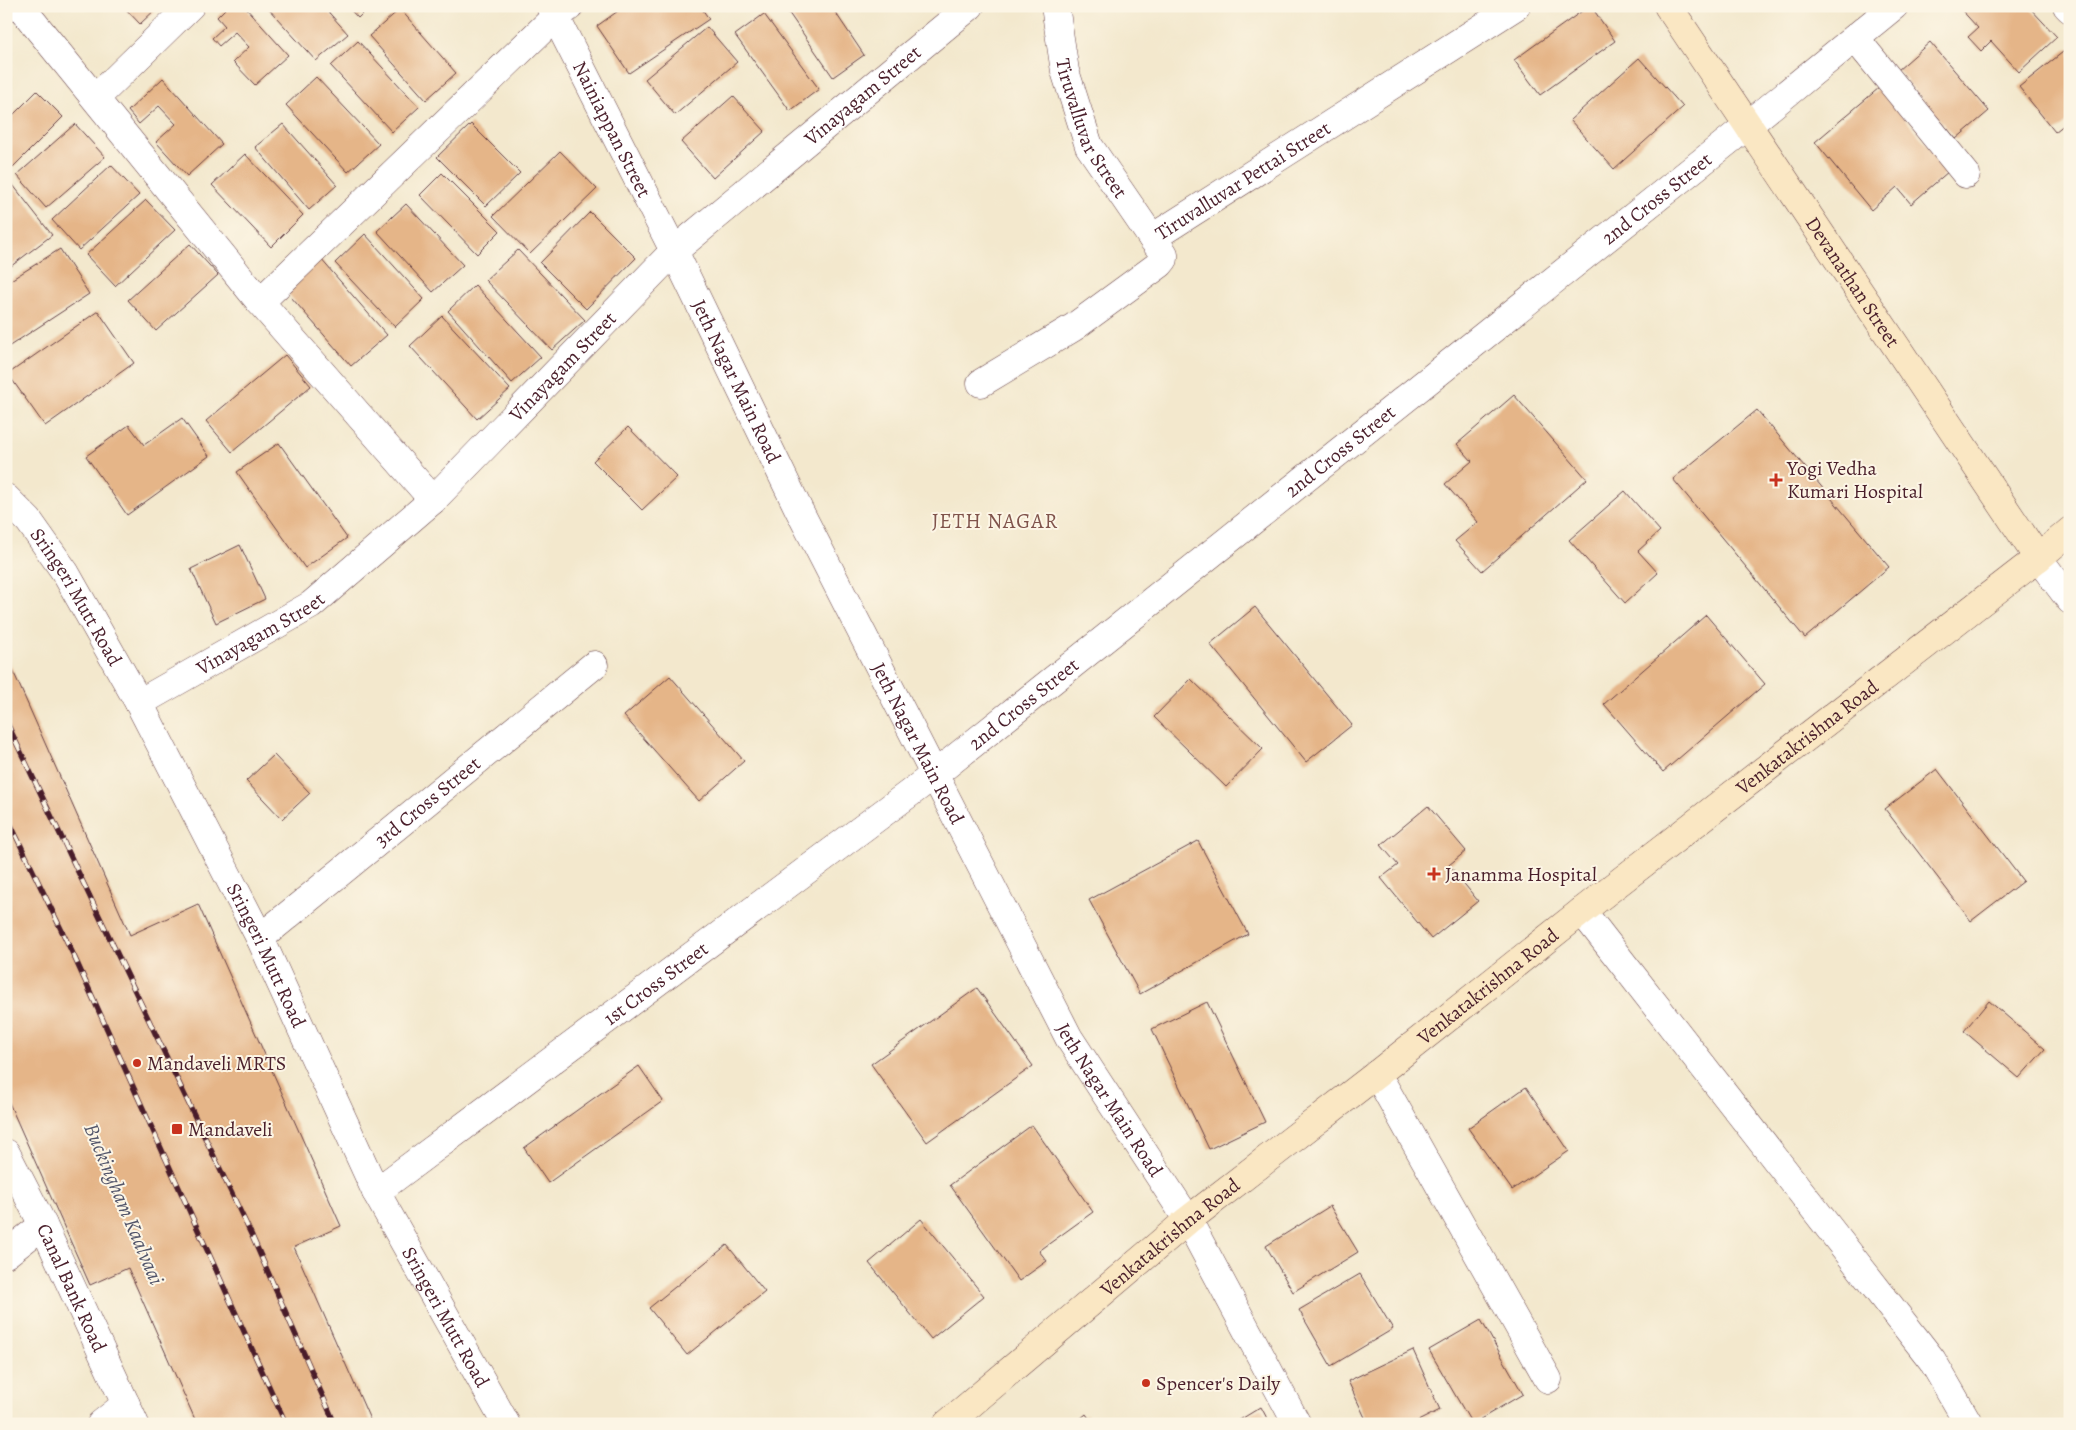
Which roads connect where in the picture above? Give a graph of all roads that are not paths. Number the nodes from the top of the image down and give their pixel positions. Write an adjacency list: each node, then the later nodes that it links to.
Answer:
1 (20, 6): 12 (street)
2 (190, 6): 12 (street)
3 (970, 6): 16 (street, Vinayagam Street)
4 (1055, 6): 15 (street, Tiruvalluvar Street)
5 (1516, 6): 15 (street, Tiruvalluvar Pettai Street)
6 (1668, 6): 13 (main road, Devanathan Street)
7 (1894, 6): 11 (street, 2nd Cross Street)
8 (2067, 6): 9 (street)
9 (2070, 9)
10 (558, 10): 16 (street, Nainiappan Street); 17 (street)
11 (1855, 38): 13 (street, 2nd Cross Street); 14 (street)
12 (96, 98): 17 (street)
13 (1747, 126): 22 (main road, Devanathan Street); 26 (street, 2nd Cross Street)
14 (1966, 174)
15 (1152, 238): 18 (street, Tiruvalluvar Pettai Street)
16 (674, 251): 20 (street, Vinayagam Street); 26 (street, Jeth Nagar Main Road)
17 (260, 302): 20 (street)
18 (981, 383)
19 (6, 498): 25 (street, Sringeri Mutt Road)
20 (433, 500): 25 (street, Vinayagam Street)
21 (2070, 531): 22 (main road, Venkatakrishna Road)
22 (2038, 558): 23 (street); 27 (main road, Venkatakrishna Road)
23 (2070, 600)
24 (594, 664): 28 (street, 3rd Cross Street)
25 (139, 704): 28 (street, Sringeri Mutt Road)
26 (934, 775): 31 (street, 1st Cross Street); 32 (street, Jeth Nagar Main Road)
27 (1582, 911): 29 (main road, Venkatakrishna Road); 41 (street)
28 (260, 938): 31 (street, Sringeri Mutt Road)
29 (1377, 1074): 32 (main road, Venkatakrishna Road); 35 (street)
30 (6, 1153): 33 (street, Canal Bank Road)
31 (376, 1192): 38 (street, Sringeri Mutt Road)
32 (1188, 1220): 39 (main road, Venkatakrishna Road); 40 (street, Jeth Nagar Main Road)
33 (43, 1225): 34 (street); 36 (street, Canal Bank Road)
34 (6, 1254)
35 (1548, 1379)
36 (131, 1414): 37 (street)
37 (101, 1424)
38 (506, 1424)
39 (947, 1424)
40 (1298, 1424)
41 (1970, 1424)

